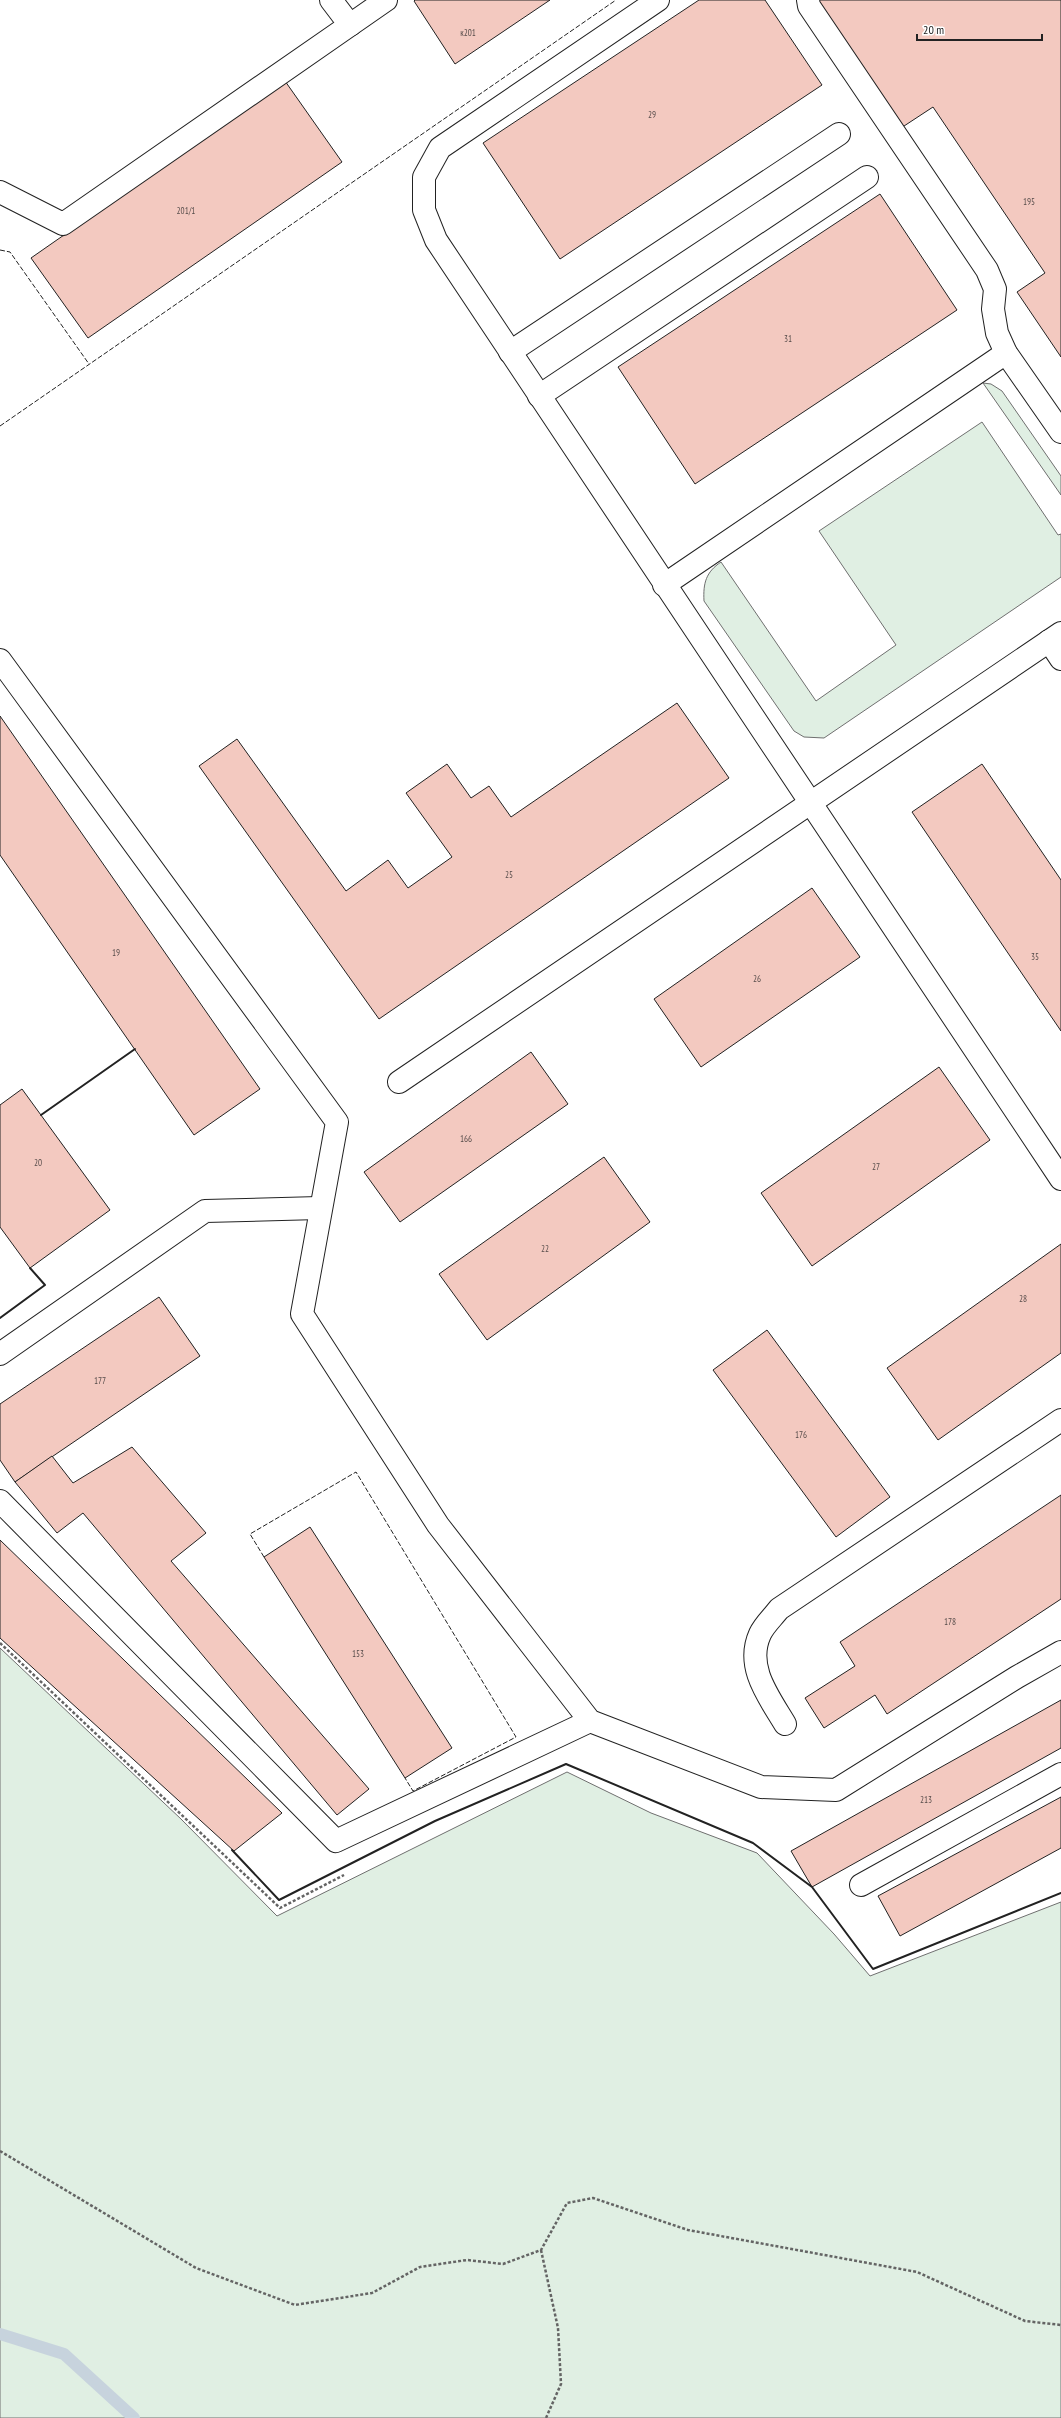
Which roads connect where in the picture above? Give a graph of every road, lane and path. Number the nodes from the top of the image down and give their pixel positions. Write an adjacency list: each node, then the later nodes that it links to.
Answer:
1 (331, 0): 5 (lane)
2 (386, 0): 5 (lane)
3 (658, 0): 9 (lane)
4 (808, 0): 10 (lane)
5 (350, 25): 8 (lane)
6 (839, 134): 9 (lane)
7 (867, 177): 11 (lane)
8 (0, 192)
9 (510, 352): 11 (lane)
10 (1006, 353): 12 (lane); 13 (lane)
11 (539, 396): 13 (lane)
12 (1061, 432)
13 (664, 585): 17 (lane)
14 (1055, 637): 15 (lane); 17 (lane)
15 (1061, 659)
16 (0, 660): 20 (lane)
17 (809, 804): 18 (lane); 19 (lane)
18 (399, 1082)
19 (1061, 1179)
20 (320, 1208): 21 (lane); 26 (lane)
21 (0, 1354)
22 (1061, 1420): 27 (lane)
23 (0, 1501): 29 (lane)
24 (0, 1643): 29 (path)
25 (1061, 1652): 26 (lane)
26 (590, 1721): 29 (lane)
27 (785, 1724)
28 (1061, 1774): 30 (lane)
29 (342, 1839)
30 (861, 1885)
31 (0, 2151): 32 (path)
32 (541, 2250): 33 (path); 34 (path)
33 (1061, 2325)
34 (546, 2418)

